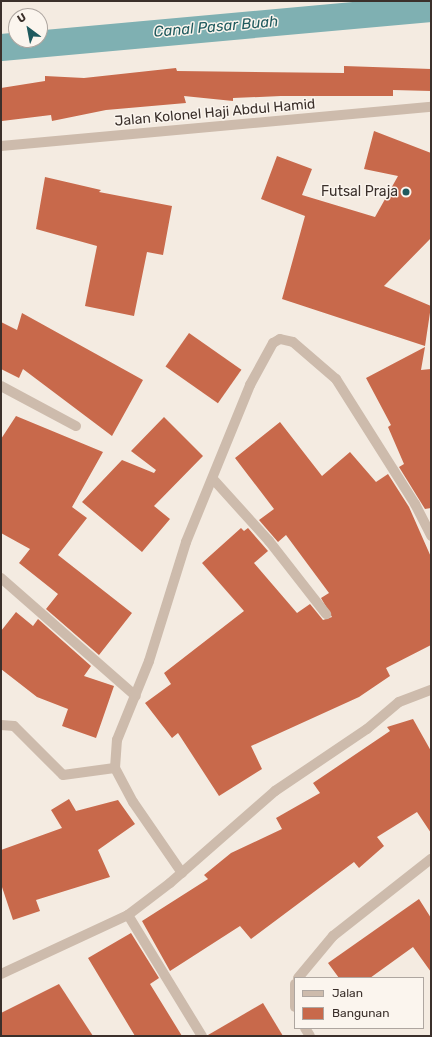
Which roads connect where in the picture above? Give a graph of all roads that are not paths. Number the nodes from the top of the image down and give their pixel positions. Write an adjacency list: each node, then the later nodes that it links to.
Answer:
1 (431, 107): 2 (street, Jalan Kolonel Haji Abdul Hamid)
2 (1, 146)
3 (1, 386): 4 (street)
4 (76, 426)
5 (213, 479): 6 (street); 8 (street); 10 (street)
6 (431, 536)
7 (1, 578): 10 (street)
8 (326, 614)
9 (431, 690): 14 (street)
10 (136, 696): 12 (street)
11 (1, 725): 12 (street)
12 (116, 768): 14 (street)
13 (431, 859): 17 (street)
14 (182, 873): 15 (street)
15 (128, 915): 16 (street); 18 (street)
16 (1, 974)
17 (299, 977)
18 (202, 1036)

